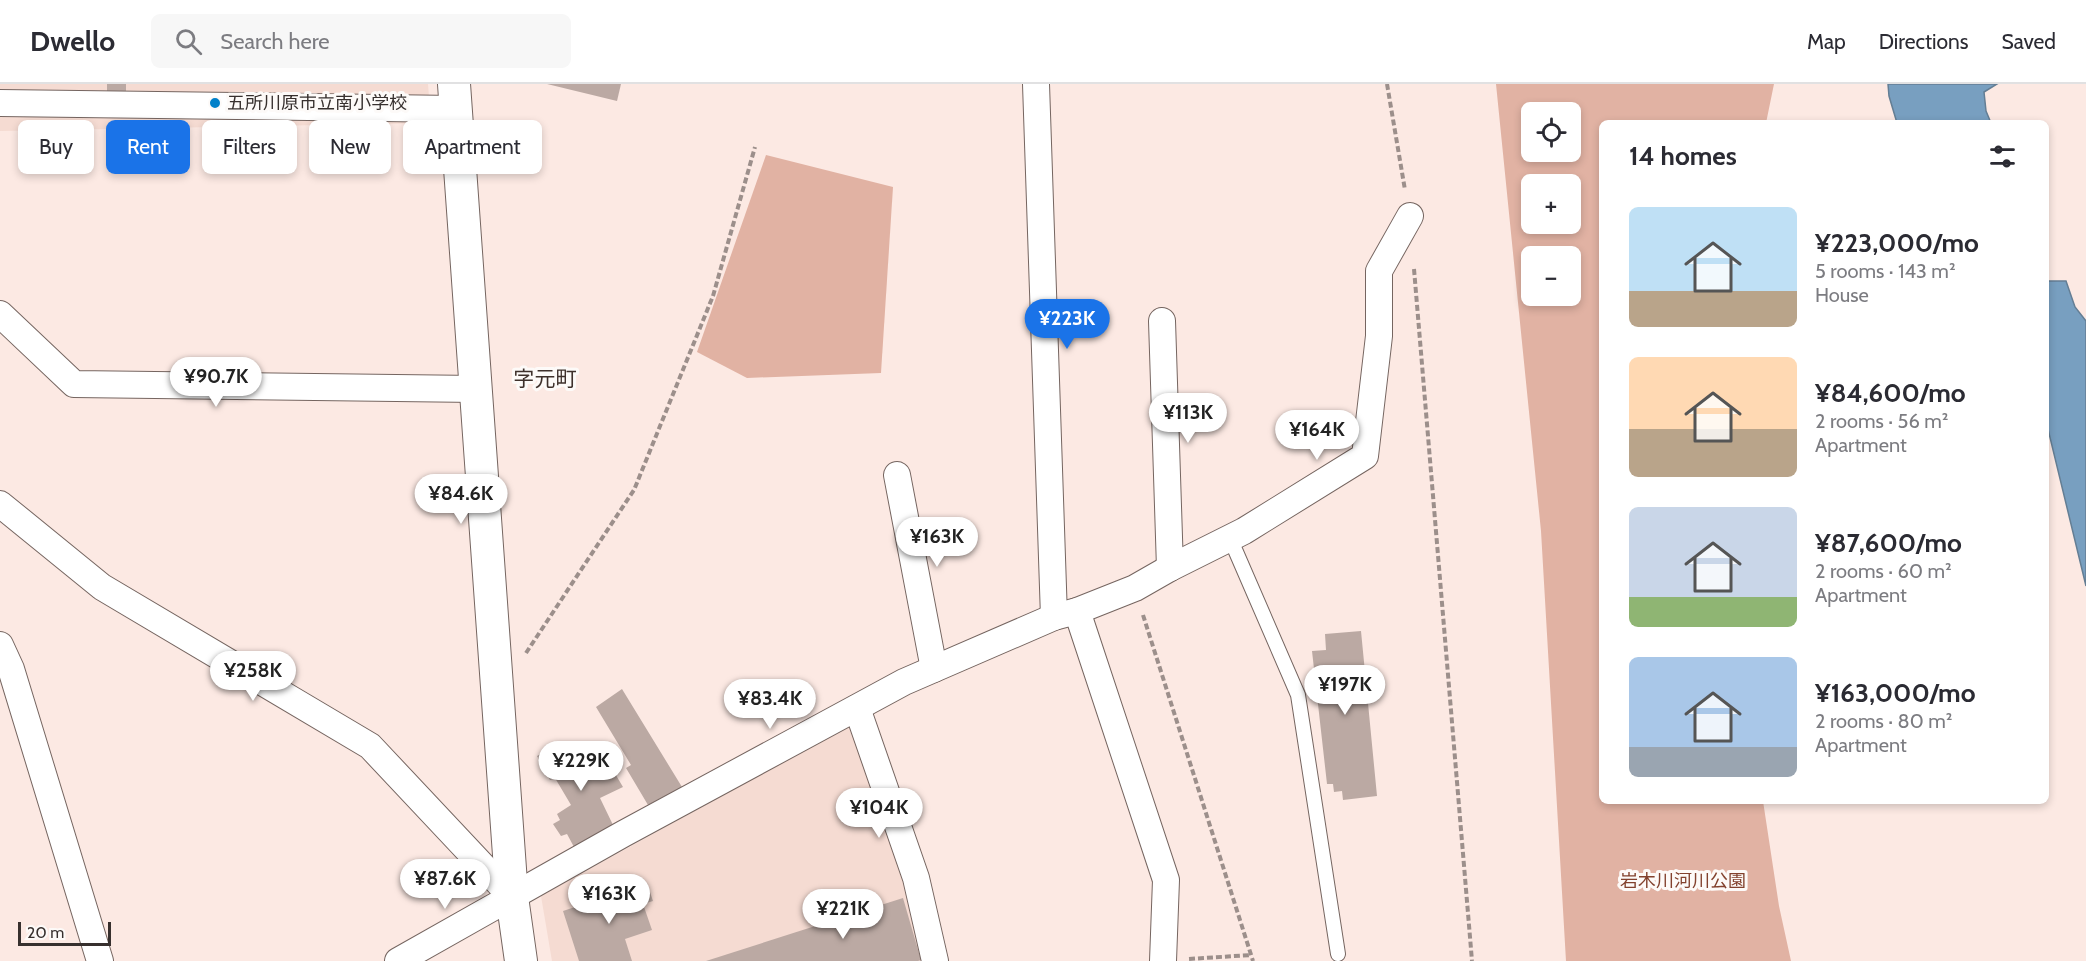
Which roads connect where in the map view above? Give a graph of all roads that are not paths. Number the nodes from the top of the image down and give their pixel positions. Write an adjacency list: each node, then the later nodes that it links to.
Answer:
1 (1036, 84): 12 (street)
2 (455, 96): 3 (street); 7 (street)
3 (0, 103)
4 (1410, 216): 10 (street)
5 (0, 314): 7 (street)
6 (1162, 321): 11 (street)
7 (477, 389): 16 (street)
8 (897, 476): 14 (street)
9 (0, 504): 16 (street)
10 (1230, 538): 11 (street); 17 (lane)
11 (1170, 568): 12 (street)
12 (1065, 614): 14 (street); 22 (street)
13 (0, 645): 18 (street)
14 (934, 669): 15 (street)
15 (857, 708): 16 (street); 21 (street)
16 (512, 897): 19 (street); 20 (street)
17 (1338, 954)
18 (99, 961)
19 (398, 961)
20 (521, 961)
21 (935, 961)
22 (1163, 961)

